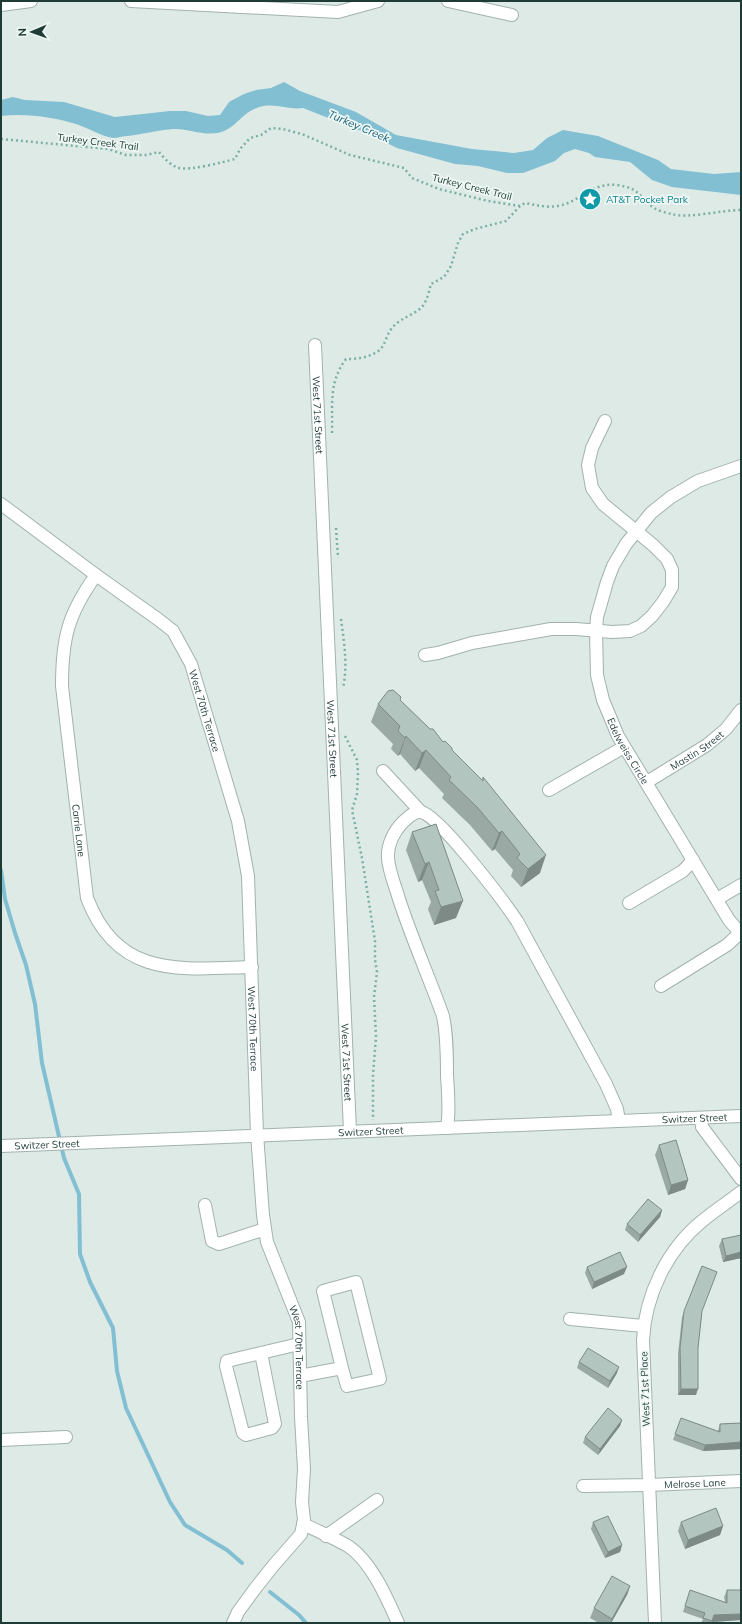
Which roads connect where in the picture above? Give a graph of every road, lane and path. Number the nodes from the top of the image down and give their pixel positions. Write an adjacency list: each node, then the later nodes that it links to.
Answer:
1 (31, 1): 5 (street)
2 (131, 1): 3 (street)
3 (378, 1)
4 (448, 1): 6 (street)
5 (1, 5)
6 (512, 15)
7 (1, 139): 8 (path, Turkey Creek Trail)
8 (520, 206): 9 (path, Turkey Creek Trail); 12 (path)
9 (741, 210)
10 (315, 345): 42 (street, West 71st Street)
11 (605, 421): 16 (street)
12 (332, 434)
13 (741, 466): 16 (street, Edelweiss Circle)
14 (1, 504): 18 (street, West 70th Terrace)
15 (336, 525): 17 (path)
16 (635, 532): 20 (street, Edelweiss Circle); 20 (street)
17 (338, 559)
18 (96, 575): 35 (street, West 70th Terrace); 35 (street, Carrie Lane)
19 (339, 612): 22 (path)
20 (596, 631): 21 (street); 25 (street, Edelweiss Circle)
21 (425, 655)
22 (342, 694)
23 (741, 710): 27 (street, Mastin Street)
24 (344, 733): 39 (path)
25 (624, 747): 27 (street, Edelweiss Circle); 28 (street)
26 (383, 771): 29 (street)
27 (647, 782): 30 (street, Edelweiss Circle)
28 (549, 790)
29 (421, 812): 40 (street); 41 (street)
30 (693, 860): 32 (street, Edelweiss Circle); 33 (street)
31 (741, 885): 32 (street)
32 (717, 899): 34 (street, Edelweiss Circle)
33 (629, 903)
34 (740, 934): 36 (street, Edelweiss Circle)
35 (252, 967): 43 (street, West 70th Terrace)
36 (660, 986)
37 (741, 1116): 38 (street, Switzer Street)
38 (701, 1118): 40 (street, Switzer Street); 45 (street)
39 (373, 1120)
40 (619, 1121): 41 (street, Switzer Street)
41 (447, 1128): 42 (street, Switzer Street)
42 (350, 1131): 43 (street, Switzer Street)
43 (257, 1134): 44 (street, Switzer Street); 48 (street, West 70th Terrace)
44 (1, 1146)
45 (741, 1179)
46 (741, 1192): 50 (street, West 71st Place)
47 (205, 1205): 48 (street)
48 (265, 1229): 51 (street, West 70th Terrace)
49 (570, 1319): 50 (street)
50 (643, 1326): 58 (street, West 71st Place)
51 (299, 1344): 52 (street); 54 (street, West 70th Terrace)
52 (261, 1353): 52 (street)
53 (342, 1368): 53 (street); 54 (street)
54 (300, 1376): 61 (street, West 70th Terrace)
55 (66, 1437): 56 (street)
56 (1, 1440)
57 (741, 1481): 58 (street, Melrose Lane)
58 (649, 1485): 59 (street, Melrose Lane); 65 (street, West 71st Place)
59 (583, 1486)
60 (377, 1500): 62 (street)
61 (303, 1524): 62 (street); 63 (street, West 70th Terrace)
62 (326, 1536): 64 (street)
63 (233, 1623)
64 (398, 1623)
65 (655, 1623)

